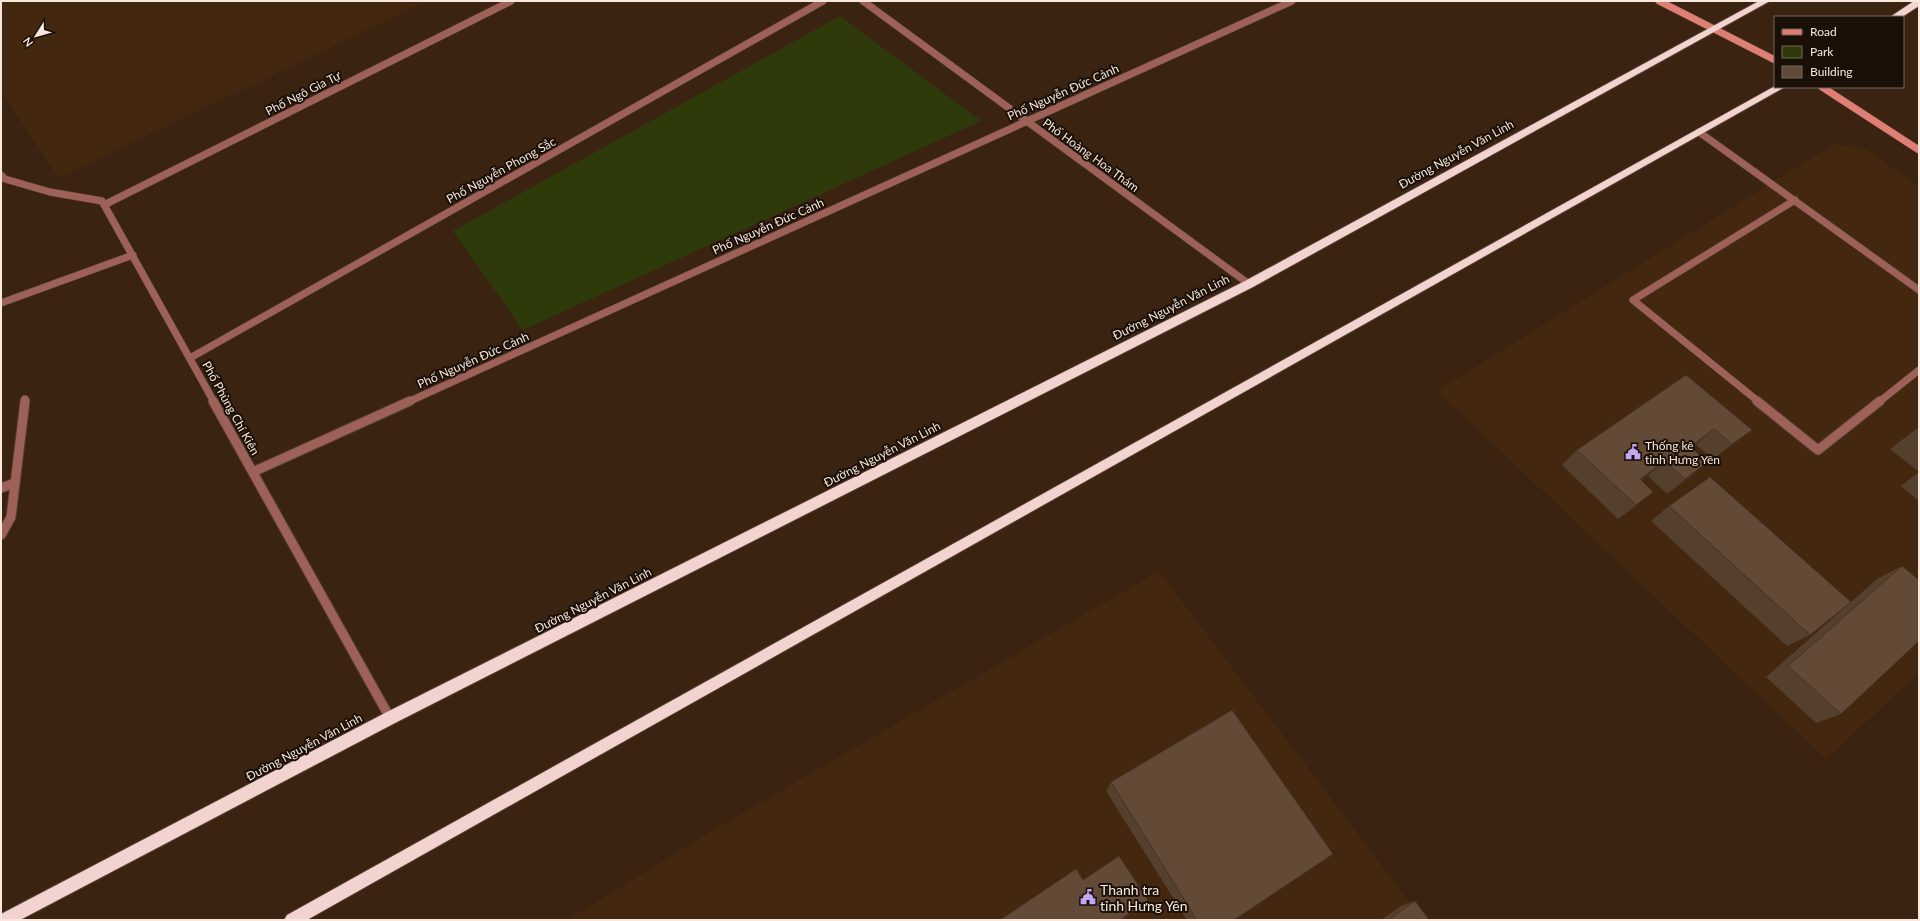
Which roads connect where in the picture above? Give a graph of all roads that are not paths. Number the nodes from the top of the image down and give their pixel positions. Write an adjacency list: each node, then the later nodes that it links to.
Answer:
1 (511, 1): 18 (street, Phố Ngô Gia Tự)
2 (823, 1): 23 (street, Phố Nguyễn Phong Sắc)
3 (863, 1): 13 (street, Phố Hoàng Hoa Thám)
4 (1292, 1): 13 (street, Phố Nguyễn Đức Cảnh)
5 (1659, 1): 9 (street)
6 (1766, 1): 9 (highway, Đường Nguyễn Văn Linh)
7 (1919, 2): 8 (highway)
8 (1897, 16)
9 (1712, 28): 10 (street); 20 (highway, Đường Nguyễn Văn Linh)
10 (1774, 59)
11 (1778, 88): 14 (highway)
12 (1824, 88): 15 (street)
13 (1027, 121): 20 (street, Phố Hoàng Hoa Thám); 26 (street, Phố Nguyễn Đức Cảnh)
14 (1699, 132): 17 (street); 32 (highway)
15 (1919, 150)
16 (1, 175): 18 (street)
17 (1795, 200): 21 (street); 24 (street)
18 (104, 205): 19 (street, Phố Phùng Chí Kiên)
19 (133, 256): 22 (street); 23 (street, Phố Phùng Chí Kiên)
20 (1249, 284): 30 (highway, Đường Nguyễn Văn Linh)
21 (1919, 290)
22 (1, 303)
23 (190, 358): 26 (street, Phố Phùng Chí Kiên)
24 (1919, 370)
25 (25, 399): 27 (street)
26 (253, 472): 30 (street, Phố Phùng Chí Kiên)
27 (15, 483): 28 (street); 29 (street)
28 (1, 488)
29 (1, 535)
30 (390, 718): 31 (highway, Đường Nguyễn Văn Linh)
31 (5, 920)
32 (292, 920)

